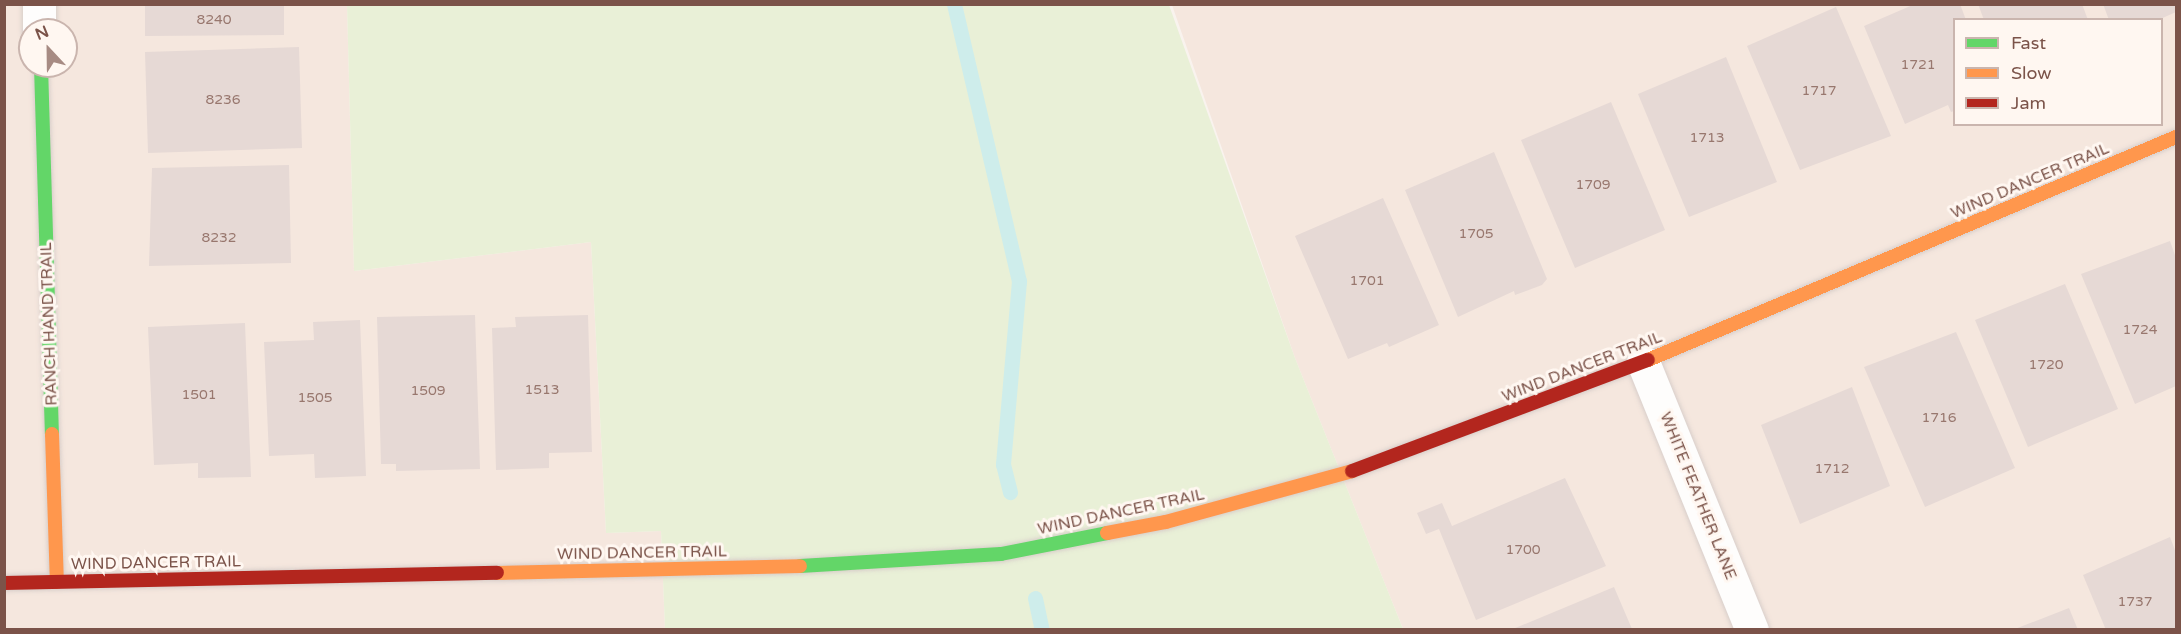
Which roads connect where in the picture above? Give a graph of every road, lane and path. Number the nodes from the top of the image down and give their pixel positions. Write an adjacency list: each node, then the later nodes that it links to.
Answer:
1 (41, 78): 4 (street, RANCH HAND TRAIL)
2 (2176, 137): 3 (street, WIND DANCER TRAIL)
3 (1644, 362): 4 (street, WIND DANCER TRAIL); 6 (street, WHITE FEATHER LANE)
4 (57, 582): 5 (street, WIND DANCER TRAIL)
5 (4, 583)
6 (1752, 630)

